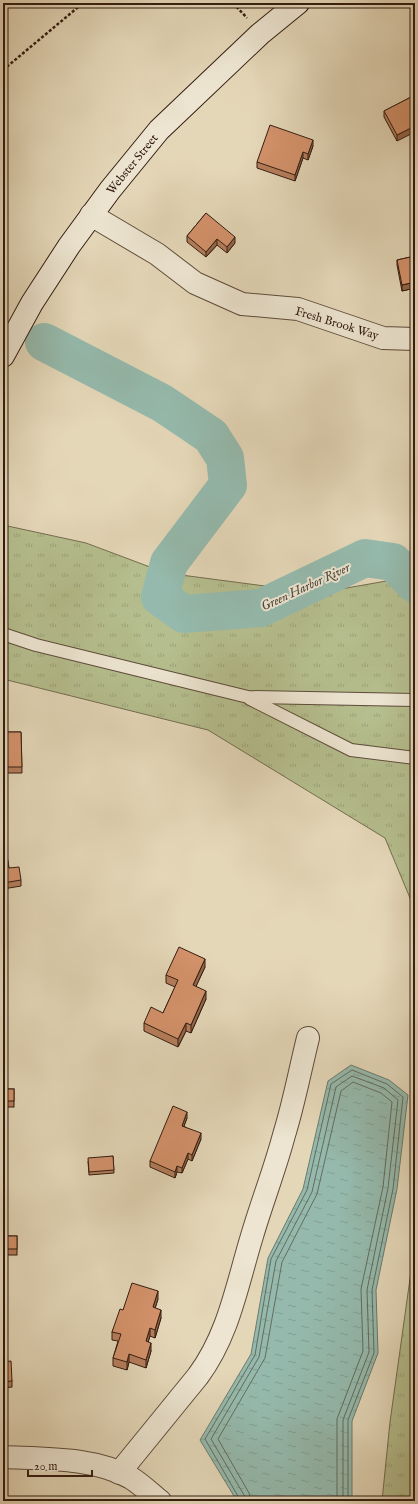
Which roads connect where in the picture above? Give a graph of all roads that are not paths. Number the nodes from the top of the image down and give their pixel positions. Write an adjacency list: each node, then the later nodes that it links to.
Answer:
1 (298, 3): 2 (street, Webster Street)
2 (91, 215): 3 (street, Fresh Brook Way); 4 (street, Webster Street)
3 (415, 339)
4 (3, 356)
5 (3, 634): 6 (lane)
6 (248, 697): 7 (lane); 8 (lane)
7 (415, 700)
8 (415, 758)
9 (308, 1038): 11 (street)
10 (3, 1457): 11 (street)
11 (119, 1473): 12 (street)
12 (160, 1501)

